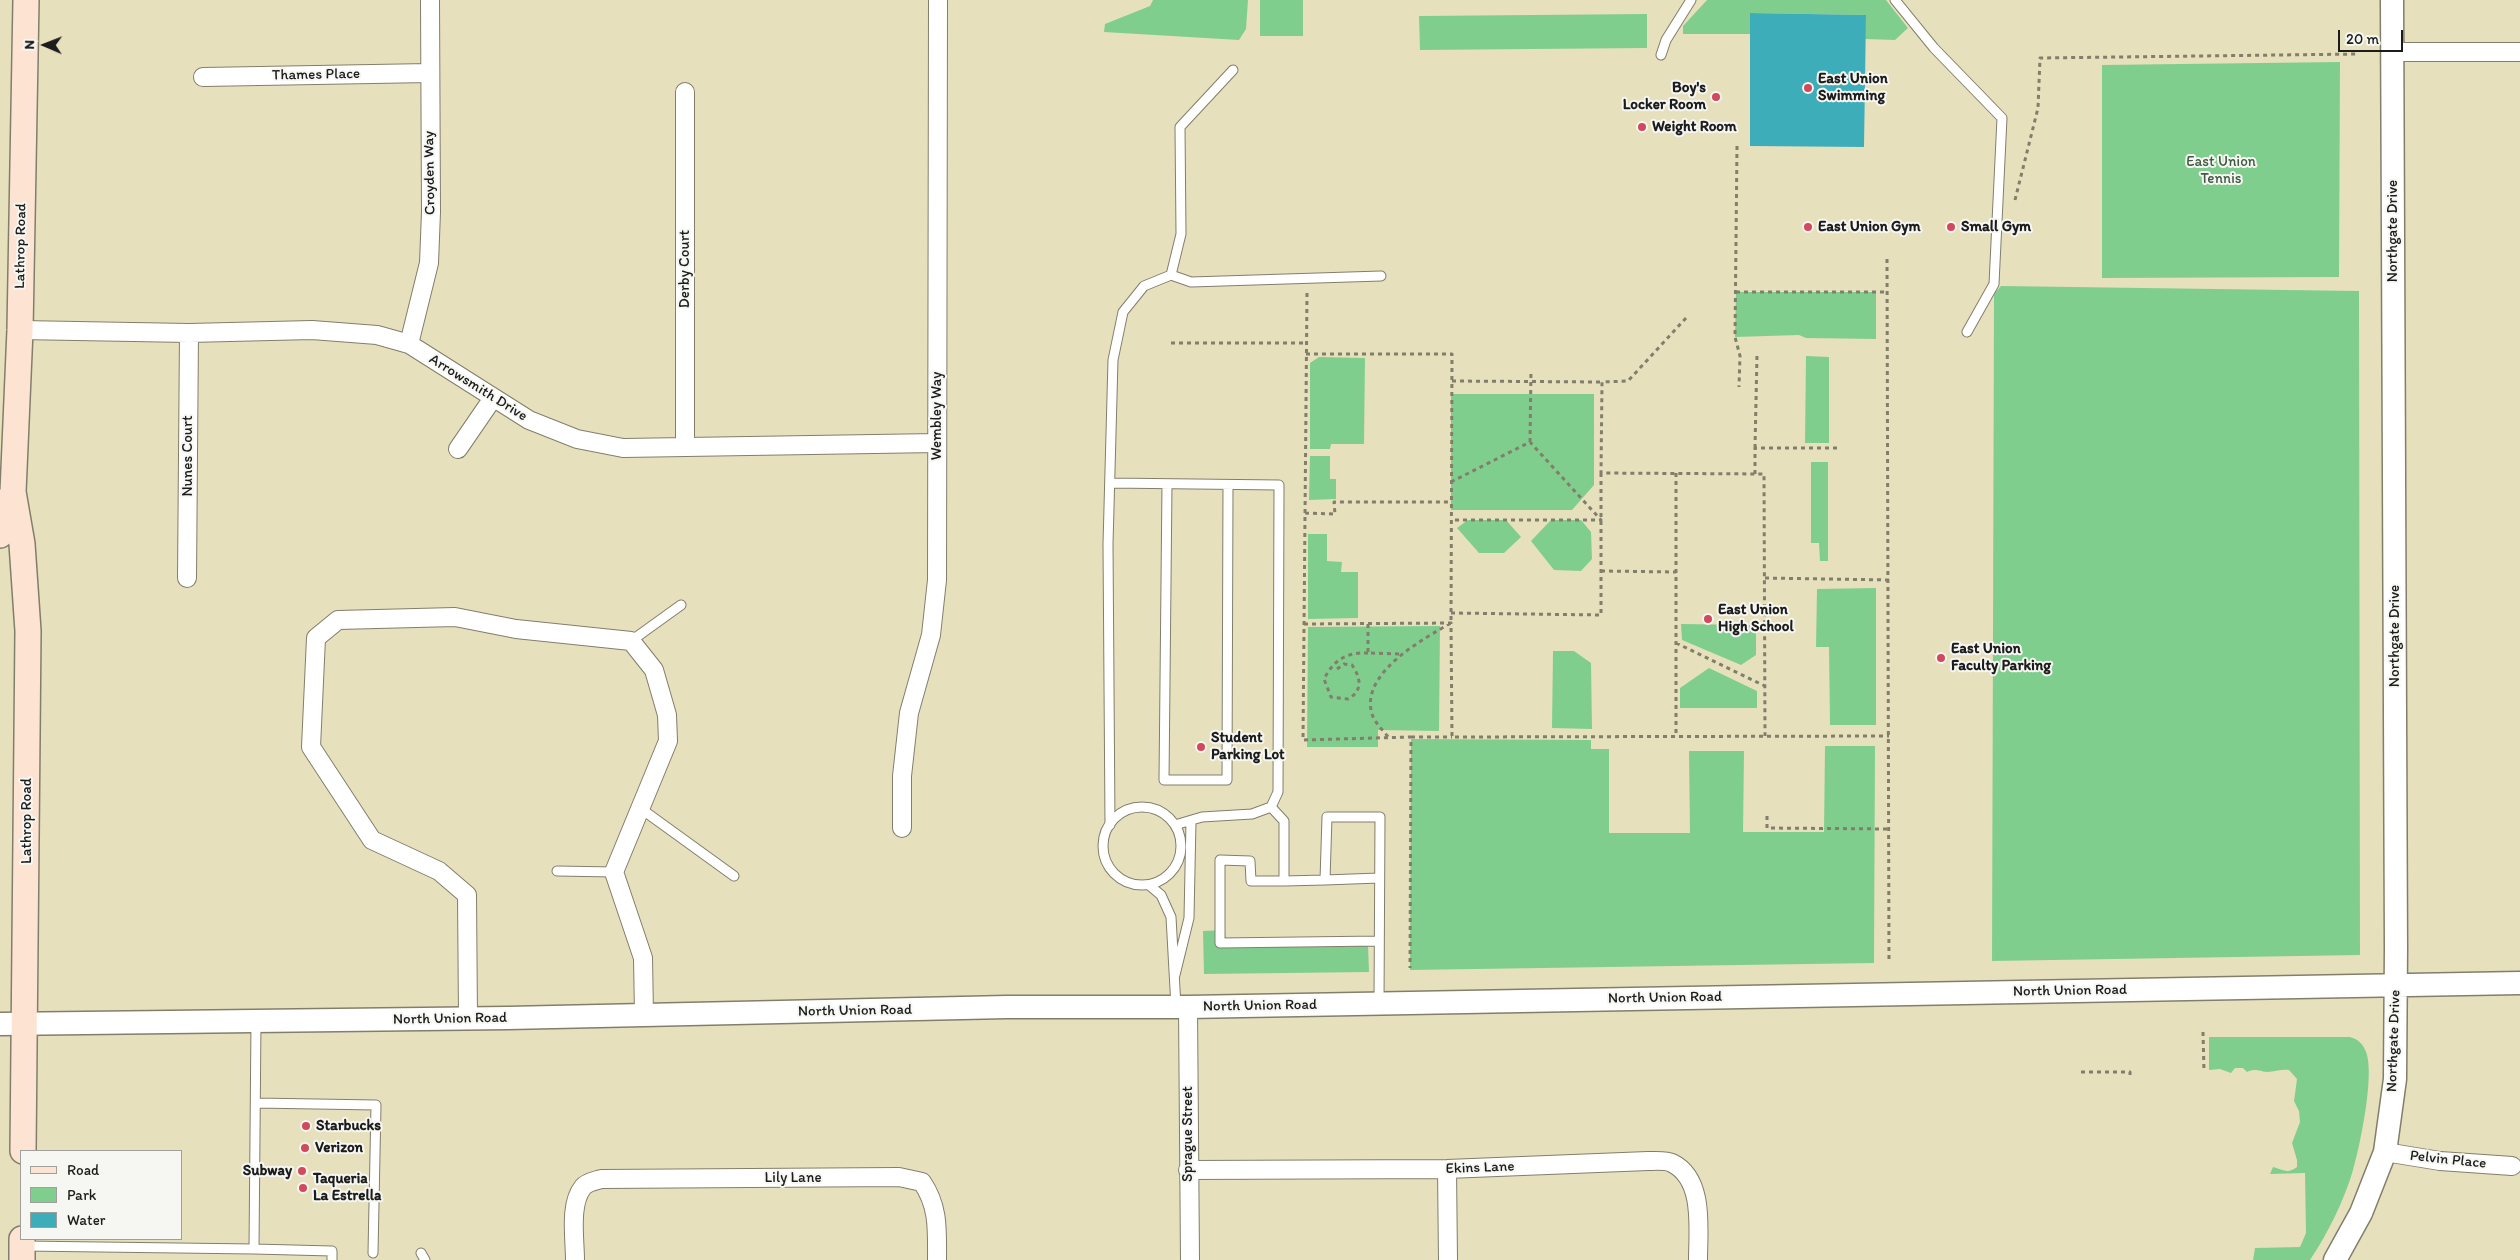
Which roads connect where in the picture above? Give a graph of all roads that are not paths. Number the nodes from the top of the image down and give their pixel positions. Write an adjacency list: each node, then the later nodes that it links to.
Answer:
1 (26, 0): 16 (main road, Lathrop Road)
2 (430, 0): 11 (street, Croyden Way)
3 (938, 0): 21 (street, Wembley Way)
4 (1691, 0): 9 (lane)
5 (1895, 0): 17 (lane)
6 (2392, 0): 7 (street, Northgate Drive)
7 (2392, 52): 8 (street); 48 (street, Northgate Drive)
8 (2520, 52)
9 (1662, 56)
10 (1233, 70): 14 (lane)
11 (428, 73): 12 (street, Thames Place); 19 (street, Croyden Way)
12 (203, 77)
13 (685, 92): 22 (street, Derby Court)
14 (1171, 275): 15 (lane); 24 (lane)
15 (1381, 276)
16 (20, 330): 18 (street, Arrowsmith Drive); 27 (main road, Lathrop Road)
17 (1967, 332)
18 (189, 333): 19 (street, Arrowsmith Drive); 29 (street, Nunes Court)
19 (408, 344): 20 (street, Arrowsmith Drive)
20 (493, 398): 22 (street, Arrowsmith Drive); 23 (street)
21 (936, 443): 22 (street, Arrowsmith Drive); 37 (street, Wembley Way)
22 (685, 446)
23 (458, 450)
24 (1110, 483): 25 (lane); 35 (lane)
25 (1167, 484): 26 (lane); 26 (lane)
26 (1228, 485): 32 (lane)
27 (6, 492): 28 (main road, Lathrop Road); 54 (main road, Lathrop Road)
28 (0, 535)
29 (187, 578)
30 (681, 605): 31 (lane)
31 (631, 642): 33 (street); 52 (street)
32 (1271, 807): 34 (lane); 43 (lane)
33 (640, 808): 39 (street); 40 (lane)
34 (1191, 821): 36 (lane); 46 (lane)
35 (1110, 825): 36 (lane); 44 (lane)
36 (1175, 825): 44 (lane)
37 (902, 828)
38 (556, 871): 39 (lane)
39 (614, 872): 51 (street)
40 (734, 876)
41 (1379, 878): 42 (lane); 42 (lane); 45 (lane)
42 (1325, 880): 43 (lane)
43 (1284, 882): 45 (lane)
44 (1148, 886): 46 (lane)
45 (1379, 941): 49 (lane)
46 (1175, 975): 50 (lane)
47 (2520, 983): 48 (street, North Union Road)
48 (2396, 985): 49 (street, North Union Road); 58 (street, Northgate Drive)
49 (1379, 1004): 50 (street, North Union Road)
50 (1182, 1007): 51 (street, North Union Road); 61 (street, Sprague Street)
51 (644, 1015): 52 (street, North Union Road)
52 (468, 1018): 53 (street, North Union Road)
53 (256, 1020): 54 (street, North Union Road); 56 (lane)
54 (25, 1023): 55 (street, North Union Road); 57 (main road, Lathrop Road)
55 (0, 1024)
56 (256, 1103): 63 (lane); 64 (lane)
57 (23, 1150)
58 (2384, 1152): 59 (street, Pelvin Place); 71 (street, Northgate Drive)
59 (2512, 1166)
60 (1447, 1169): 61 (street, Ekins Lane); 65 (street, Ekins Lane); 70 (street)
61 (1188, 1170): 69 (street, Sprague Street)
62 (22, 1248): 63 (lane)
63 (254, 1249): 66 (lane)
64 (373, 1253)
65 (1698, 1257)
66 (332, 1260)
67 (575, 1260): 68 (street, Lily Lane)
68 (937, 1260)
69 (1190, 1260)
70 (1448, 1260)
71 (2335, 1260)

